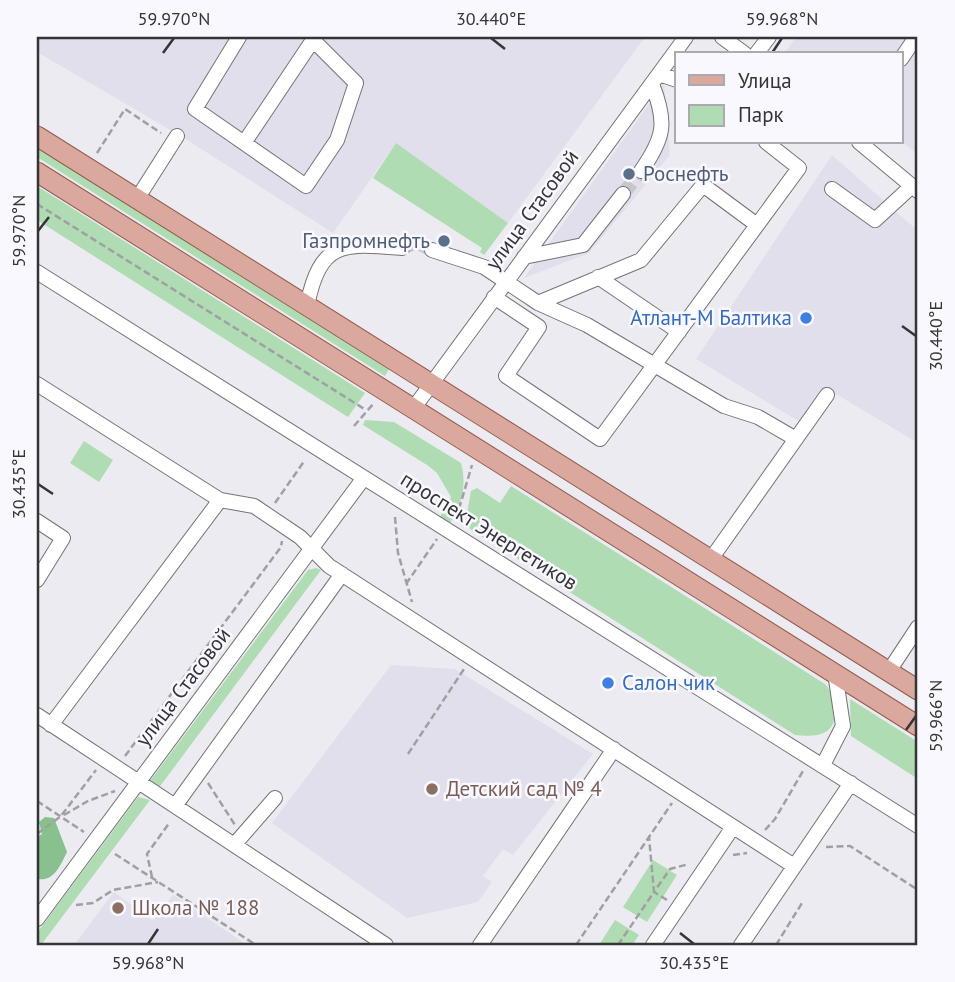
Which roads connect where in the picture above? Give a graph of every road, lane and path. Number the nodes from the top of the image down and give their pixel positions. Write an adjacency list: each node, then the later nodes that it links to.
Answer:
1 (239, 37): 15 (street)
2 (687, 37): 6 (street, улица Стасовой)
3 (722, 37): 7 (street)
4 (769, 37): 8 (street)
5 (916, 37): 10 (street)
6 (676, 52)
7 (742, 52)
8 (758, 52)
9 (675, 53): 11 (street, улица Стасовой)
10 (902, 58)
11 (655, 79): 12 (street); 19 (street); 29 (street, улица Стасовой)
12 (675, 80)
13 (37, 136): 24 (main road)
14 (176, 139): 18 (path); 24 (street)
15 (244, 143): 15 (street)
16 (769, 144): 26 (street)
17 (861, 144): 22 (street)
18 (95, 155)
19 (641, 171)
20 (37, 172): 42 (main road)
21 (832, 189): 22 (street)
22 (915, 189)
23 (622, 194): 29 (street)
24 (137, 199): 35 (main road)
25 (37, 204): 43 (path)
26 (757, 225): 31 (street); 36 (street)
27 (402, 248): 35 (street)
28 (432, 250): 32 (street)
29 (524, 257): 32 (street, улица Стасовой)
30 (37, 272): 48 (street, проспект Энергетиков)
31 (598, 277): 34 (street); 36 (street)
32 (506, 282): 33 (street, улица Стасовой); 34 (street)
33 (494, 297): 37 (street); 38 (street, улица Стасовой)
34 (538, 303): 37 (street)
35 (307, 306): 38 (main road)
36 (679, 332): 37 (street)
37 (655, 364): 45 (street)
38 (430, 383): 42 (street, улица Стасовой); 57 (main road)
39 (37, 384): 49 (street)
40 (827, 395): 45 (street)
41 (374, 403): 43 (path)
42 (413, 409): 65 (main road)
43 (366, 410): 44 (path)
44 (354, 426)
45 (796, 439): 57 (street)
46 (305, 460): 50 (path)
47 (472, 465): 53 (path)
48 (363, 479): 56 (street, улица Стасовой); 73 (street, проспект Энергетиков)
49 (220, 500): 50 (street); 68 (street)
50 (267, 514): 54 (street)
51 (396, 517): 60 (path)
52 (37, 521): 59 (street)
53 (455, 522)
54 (284, 526): 56 (street); 72 (path)
55 (435, 541): 60 (path)
56 (313, 550): 58 (street); 77 (street, улица Стасовой)
57 (711, 559): 64 (main road)
58 (342, 574): 61 (street); 74 (street)
59 (37, 580)
60 (406, 584): 61 (path)
61 (420, 625): 63 (street)
62 (918, 627): 64 (street)
63 (471, 658): 70 (street); 71 (path)
64 (888, 671): 66 (main road)
65 (835, 673): 69 (main road); 73 (street)
66 (918, 690)
67 (37, 715): 68 (street)
68 (51, 725): 72 (street)
69 (918, 726)
70 (614, 749): 78 (street); 104 (street)
71 (408, 754)
72 (111, 763): 77 (street); 82 (path)
73 (823, 765): 76 (street, проспект Энергетиков)
74 (200, 771): 81 (street); 88 (path)
75 (803, 771): 89 (path)
76 (851, 783): 83 (street, проспект Энергетиков); 90 (street)
77 (136, 784): 81 (street); 82 (path); 87 (street, улица Стасовой)
78 (680, 791): 84 (street); 86 (path)
79 (275, 798): 88 (street)
80 (37, 801): 82 (path)
81 (177, 808): 88 (street); 94 (path)
82 (61, 816): 85 (path); 87 (path)
83 (918, 826)
84 (733, 827): 89 (street); 92 (street)
85 (37, 834)
86 (649, 836): 97 (path); 105 (path)
87 (96, 839): 98 (street, улица Стасовой)
88 (238, 841): 103 (street)
89 (761, 845): 92 (path); 93 (street)
90 (806, 848): 93 (street); 96 (path)
91 (115, 854): 94 (path)
92 (711, 859): 97 (path); 107 (street)
93 (794, 866): 108 (street)
94 (152, 877): 95 (path)
95 (160, 882): 100 (path); 102 (path)
96 (918, 890)
97 (654, 892): 106 (path)
98 (42, 902): 101 (street, улица Стасовой)
99 (802, 903): 109 (path)
100 (76, 905)
101 (37, 919)
102 (256, 945)
103 (386, 945)
104 (480, 945)
105 (576, 945)
106 (618, 945)
107 (653, 945)
108 (741, 945)
109 (776, 945)

